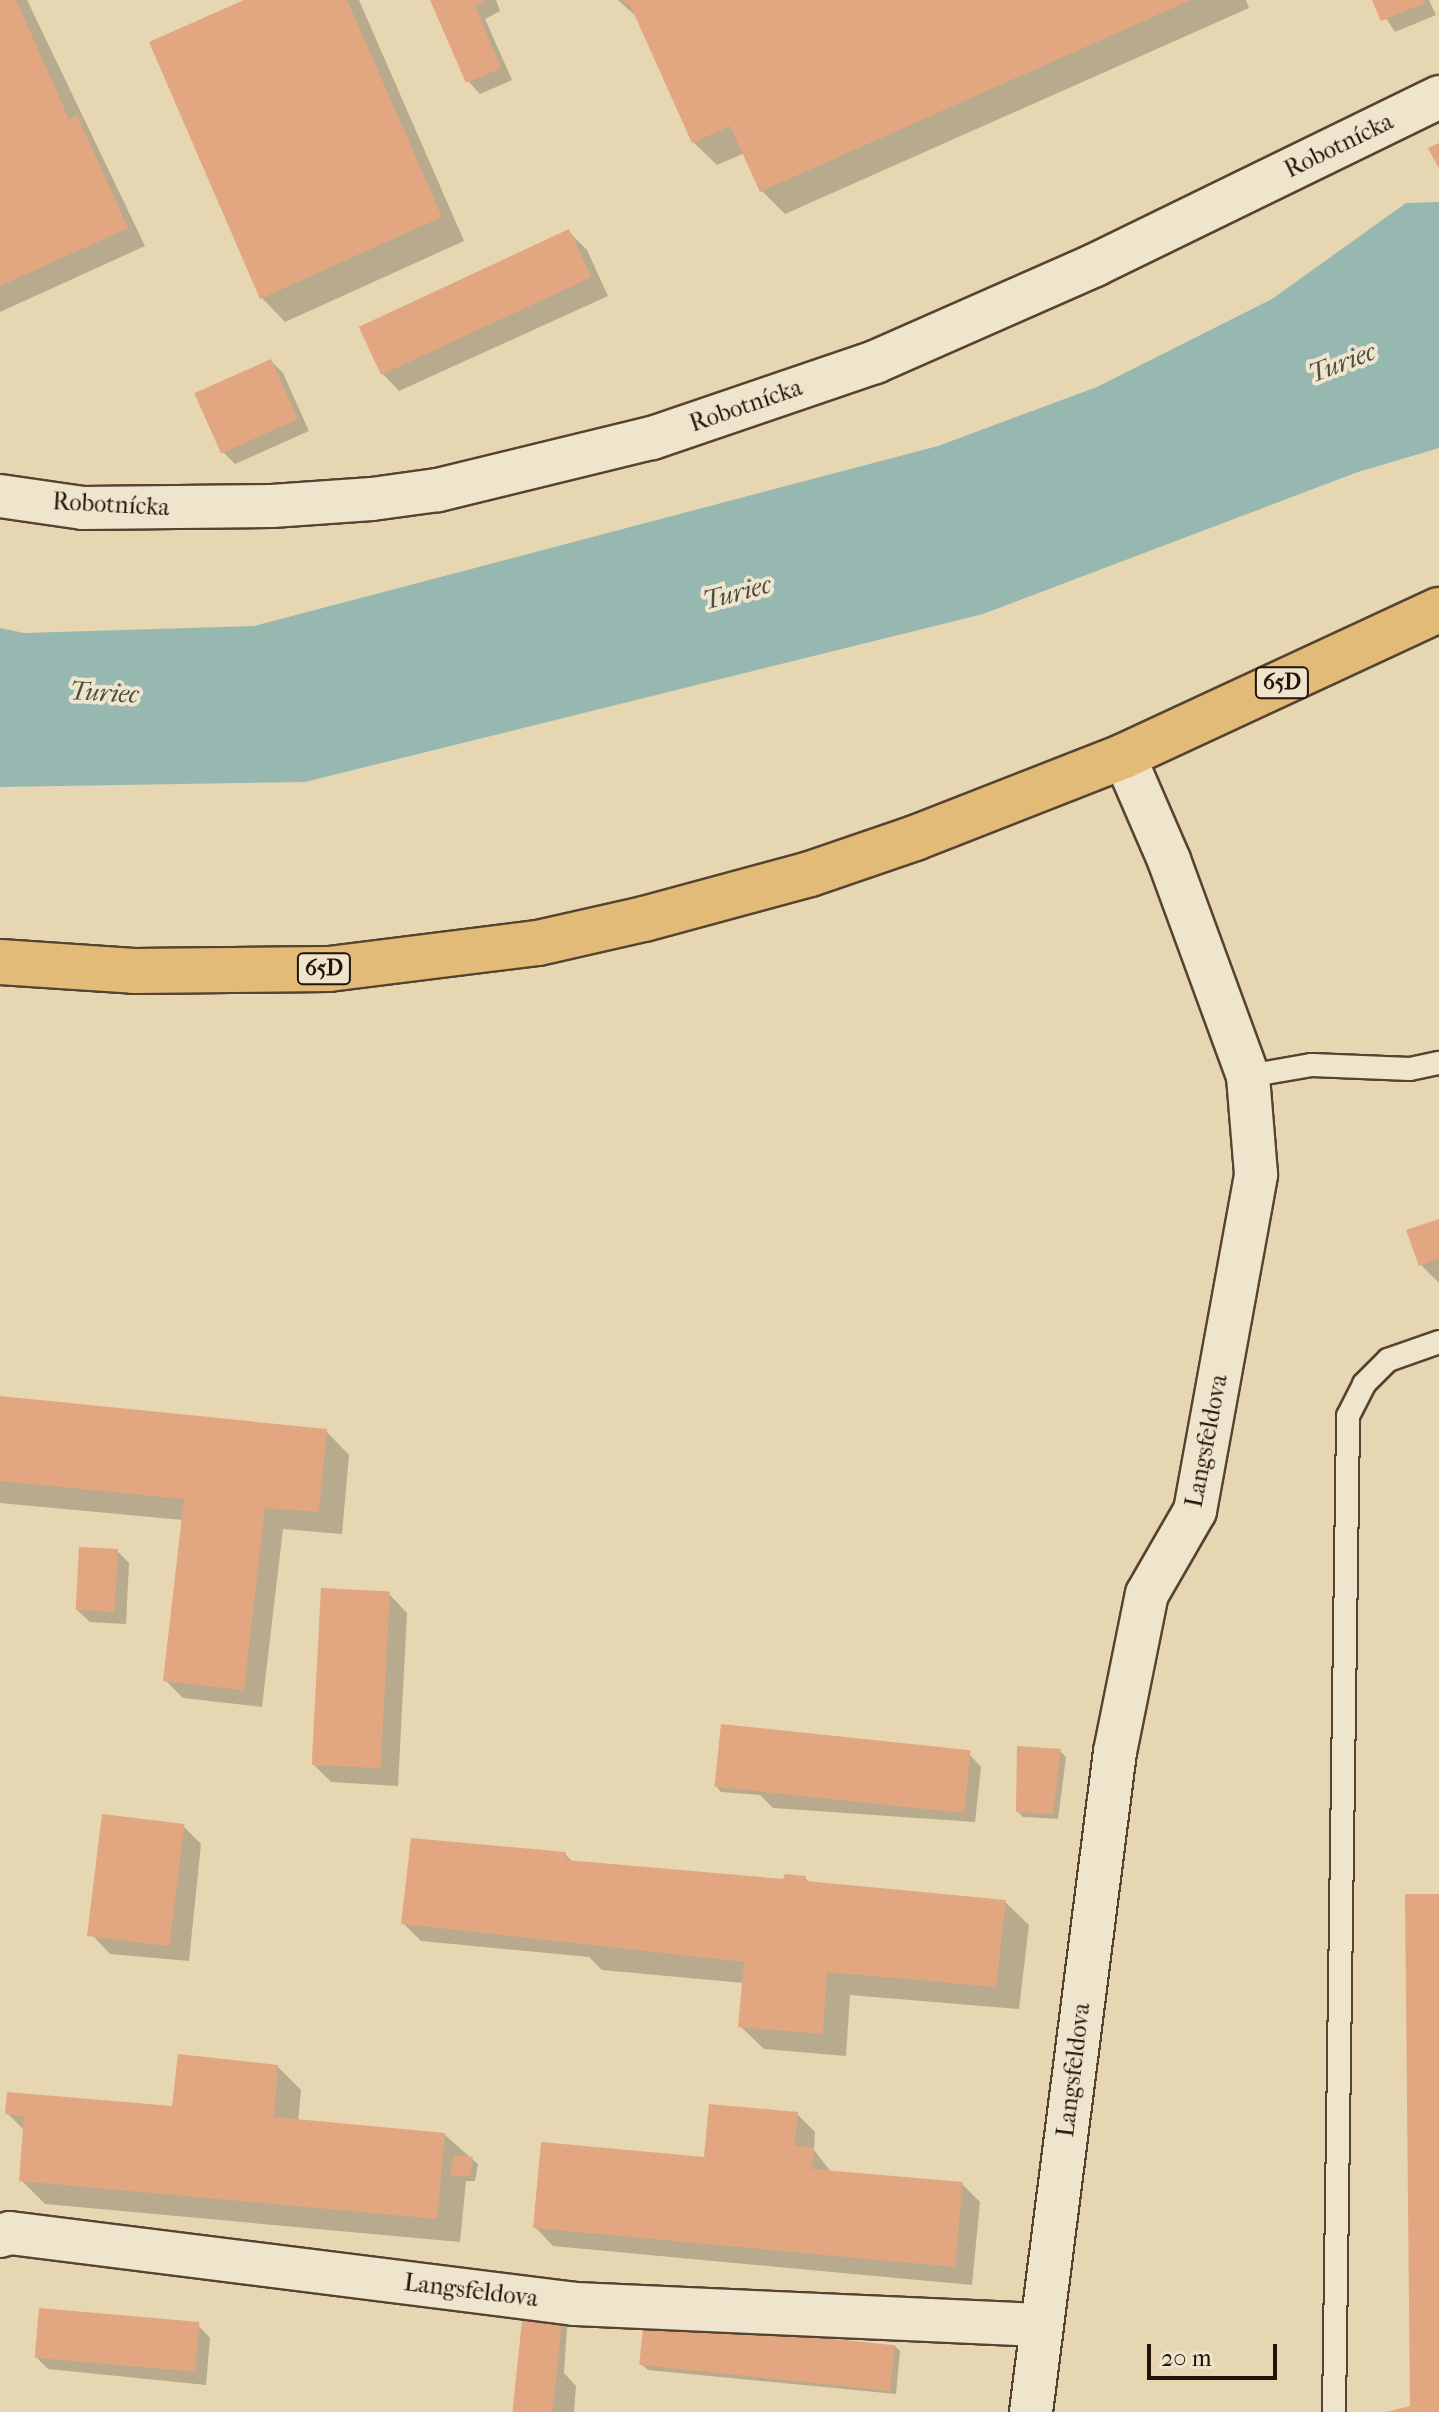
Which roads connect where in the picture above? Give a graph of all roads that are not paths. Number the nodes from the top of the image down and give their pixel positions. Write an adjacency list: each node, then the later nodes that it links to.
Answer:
1 (1439, 97): 2 (street, Robotnícka)
2 (0, 496)
3 (1439, 610): 4 (main road, 65D)
4 (1124, 756): 5 (main road, 65D); 7 (street, Langsfeldova)
5 (0, 962)
6 (1439, 1063): 7 (lane)
7 (1248, 1076): 10 (street, Langsfeldova)
8 (1439, 1342): 12 (lane)
9 (0, 2236): 10 (street, Langsfeldova)
10 (1041, 2325): 11 (street, Langsfeldova)
11 (1031, 2412)
12 (1334, 2412)

